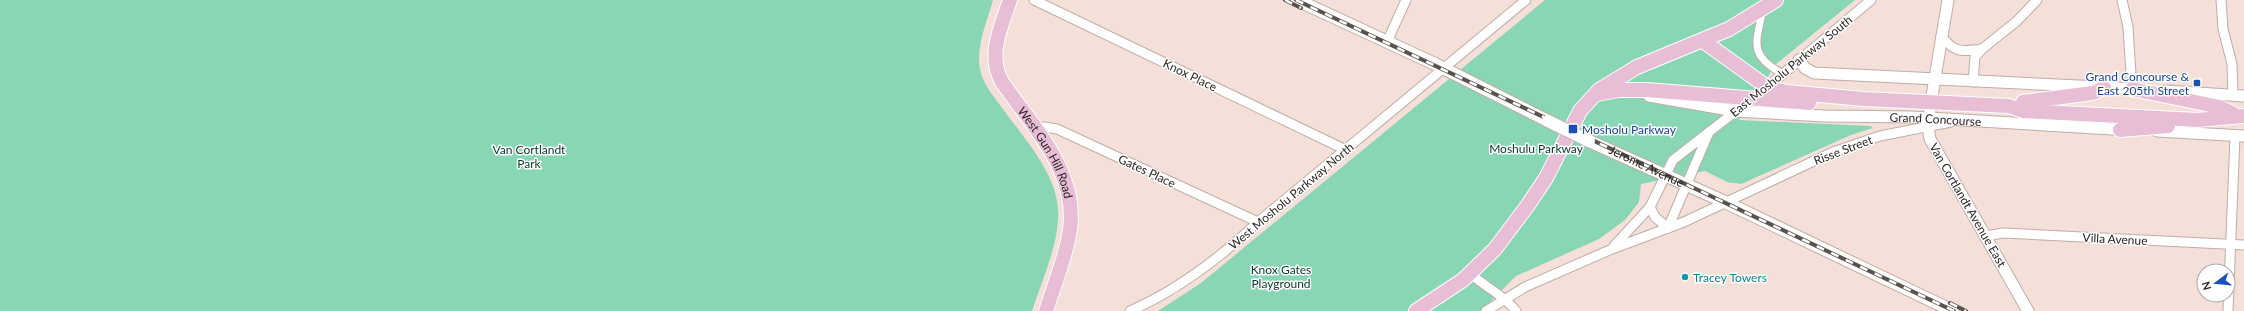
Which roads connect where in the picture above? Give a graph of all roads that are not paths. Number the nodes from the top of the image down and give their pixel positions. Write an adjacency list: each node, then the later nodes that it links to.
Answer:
1 (1010, 0): 37 (main road, West Gun Hill Road)
2 (1034, 0): 41 (street, Knox Place)
3 (1297, 0): 15 (main road, Jerome Avenue)
4 (1406, 0): 15 (street)
5 (1526, 0): 18 (street, West Mosholu Parkway North)
6 (1776, 0): 12 (main road)
7 (1871, 0): 17 (street, East Mosholu Parkway South)
8 (1948, 0): 13 (street, Van Cortlandt Avenue East)
9 (2038, 0): 16 (street)
10 (2122, 0): 24 (street)
11 (2221, 0): 26 (street)
12 (1763, 9): 14 (main road); 19 (street)
13 (1941, 36): 16 (street); 20 (street, Van Cortlandt Avenue East)
14 (1703, 41): 22 (main road, Grand Concourse); 27 (main road)
15 (1387, 42): 18 (main road, Jerome Avenue)
16 (1982, 49): 21 (street)
17 (1799, 60): 19 (street, East Mosholu Parkway South); 20 (street)
18 (1444, 69): 41 (street, West Mosholu Parkway North); 42 (main road, Jerome Avenue, bridge)
19 (1783, 74): 22 (street, East Mosholu Parkway South)
20 (1934, 79): 21 (street); 30 (street, Van Cortlandt Avenue East)
21 (1973, 82): 23 (street)
22 (1767, 87): 28 (street, East Mosholu Parkway South); 29 (main road, Grand Concourse)
23 (2104, 88): 24 (street); 31 (main road)
24 (2132, 89): 26 (street); 34 (main road)
25 (1629, 90): 27 (main road, Grand Concourse); 28 (main road, Grand Concourse); 33 (street, Grand Concourse)
26 (2238, 95)
27 (1592, 96): 52 (main road)
28 (1750, 100): 29 (main road, Grand Concourse); 33 (street, East Mosholu Parkway South)
29 (1864, 100): 30 (main road, Grand Concourse)
30 (1931, 102): 32 (main road, Grand Concourse); 36 (street, Van Cortlandt Avenue East)
31 (2023, 102): 32 (main road, Grand Concourse); 34 (main road, Grand Concourse)
32 (2009, 106): 35 (main road, Grand Concourse)
33 (1735, 111): 36 (street, Grand Concourse); 38 (street, East Mosholu Parkway South)
34 (2240, 115): 35 (main road, Grand Concourse)
35 (2197, 120): 39 (main road)
36 (1928, 122): 39 (street, Grand Concourse); 44 (street, Risse Street); 48 (street, Van Cortlandt Avenue East)
37 (1035, 129): 46 (street, Gates Place); 54 (main road, West Gun Hill Road)
38 (1710, 130): 42 (street, East Mosholu Parkway South); 43 (street)
39 (2120, 130): 40 (street, Grand Concourse)
40 (2240, 136): 49 (street)
41 (1346, 150): 46 (street, West Mosholu Parkway North)
42 (1665, 174): 43 (main road, Jerome Avenue); 45 (street, East Mosholu Parkway South)
43 (1687, 185): 44 (main road, Jerome Avenue); 47 (street)
44 (1725, 202): 47 (street, Risse Street); 59 (main road, Jerome Avenue)
45 (1650, 207): 47 (street); 51 (street, East Mosholu Parkway South)
46 (1258, 222): 55 (street, West Mosholu Parkway North)
47 (1668, 228): 51 (street, Risse Street)
48 (1986, 236): 49 (street, Villa Avenue); 60 (street, Van Cortlandt Avenue East)
49 (2231, 245): 50 (street, Villa Avenue); 61 (street)
50 (2244, 245)
51 (1612, 249): 53 (street, Risse Street)
52 (1471, 274): 53 (street); 56 (main road)
53 (1507, 299): 57 (street, Risse Street); 58 (street)
54 (1046, 311)
55 (1130, 311)
56 (1416, 311)
57 (1486, 311)
58 (1516, 311)
59 (1953, 311)
60 (2028, 311)
61 (2228, 311)

